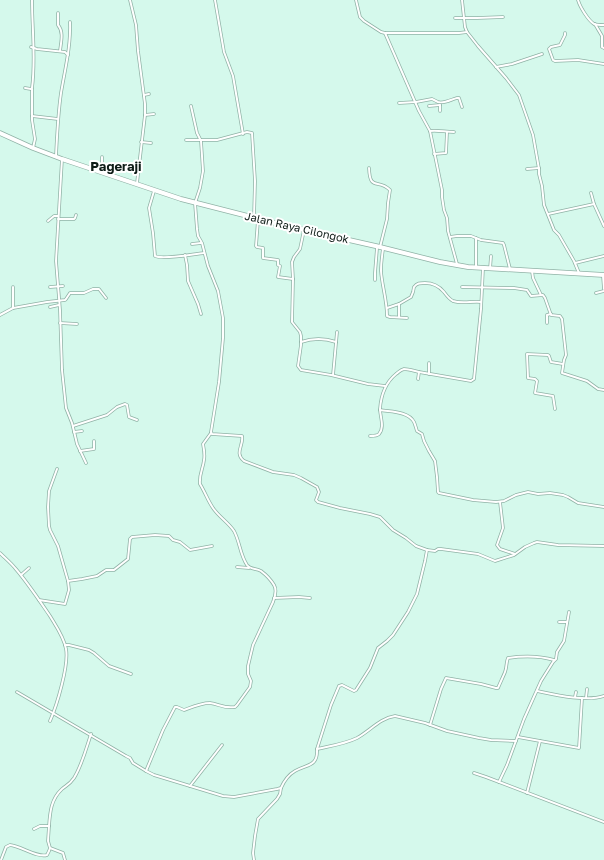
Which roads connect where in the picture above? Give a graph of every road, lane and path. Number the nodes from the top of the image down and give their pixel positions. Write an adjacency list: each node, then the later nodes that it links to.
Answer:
1 (32, 0): 18 (street)
2 (130, 0): 28 (street)
3 (215, 0): 44 (street)
4 (356, 0): 15 (street)
5 (462, 0): 10 (street)
6 (578, 0): 12 (street)
7 (58, 13): 20 (street)
8 (503, 17): 10 (street)
9 (455, 18): 10 (street)
10 (464, 18): 14 (street)
11 (70, 22): 22 (street)
12 (595, 24): 13 (street); 19 (street)
13 (604, 25)
14 (467, 32): 15 (street); 24 (street)
15 (385, 33): 29 (street)
16 (565, 33): 23 (street)
17 (31, 47): 18 (street)
18 (34, 48): 20 (street); 26 (street)
19 (604, 48)
20 (60, 51): 22 (street)
21 (542, 54): 24 (street)
22 (68, 55): 39 (street)
23 (604, 64)
24 (496, 67): 56 (street)
25 (25, 88): 26 (street)
26 (32, 89): 38 (street)
27 (149, 94): 28 (street)
28 (144, 95): 37 (street)
29 (416, 102): 30 (street); 31 (street); 40 (street)
30 (399, 103)
31 (440, 104): 33 (street); 34 (street); 35 (street)
32 (191, 106): 46 (street)
33 (429, 106)
34 (462, 107)
35 (440, 111)
36 (154, 114): 37 (street)
37 (146, 115): 47 (street)
38 (32, 116): 39 (street); 49 (street)
39 (59, 119): 51 (street)
40 (430, 132): 41 (street); 50 (street)
41 (447, 132): 42 (street); 50 (street)
42 (454, 132)
43 (0, 133): 49 (highway, Jalan Raya Cilongok)
44 (244, 134): 46 (street); 66 (street)
45 (186, 140): 46 (street)
46 (200, 140): 61 (street)
47 (141, 142): 48 (street); 58 (street)
48 (151, 143)
49 (33, 148): 51 (highway, Jalan Raya Cilongok)
50 (434, 154): 70 (street)
51 (56, 157): 53 (highway, Jalan Raya Cilongok)
52 (102, 157): 57 (street)
53 (62, 159): 57 (highway, Jalan Raya Cilongok); 65 (street)
54 (369, 168): 74 (street)
55 (527, 168): 56 (street)
56 (539, 168): 63 (street)
57 (104, 174): 58 (highway, Jalan Raya Cilongok)
58 (136, 184): 59 (highway, Jalan Raya Cilongok)
59 (154, 190): 61 (highway, Jalan Raya Cilongok); 76 (street)
60 (591, 193): 62 (street)
61 (195, 203): 66 (highway, Jalan Raya Cilongok); 72 (street)
62 (594, 204): 63 (street); 68 (street)
63 (548, 214): 79 (street)
64 (76, 215): 65 (street)
65 (58, 218): 67 (street); 91 (street)
66 (256, 218): 69 (highway, Jalan Raya Cilongok); 88 (street)
67 (48, 221)
68 (604, 226)
69 (304, 230): 74 (highway, Jalan Raya Cilongok); 88 (street)
70 (450, 238): 71 (street); 80 (street)
71 (476, 238): 81 (street); 84 (street)
72 (202, 242): 73 (street); 75 (street)
73 (192, 244)
74 (380, 247): 80 (highway, Jalan Raya Cilongok); 89 (street); 106 (street)
75 (204, 252): 76 (street); 132 (street)
76 (185, 255): 107 (street)
77 (491, 256): 83 (street)
78 (604, 256): 79 (street)
79 (575, 263): 86 (street)
80 (458, 266): 81 (highway, Jalan Raya Cilongok)
81 (476, 268): 82 (highway, Jalan Raya Cilongok)
82 (483, 268): 83 (highway, Jalan Raya Cilongok); 95 (street)
83 (490, 269): 84 (highway, Jalan Raya Cilongok)
84 (510, 270): 85 (highway, Jalan Raya Cilongok)
85 (532, 271): 86 (highway, Jalan Raya Cilongok); 98 (street)
86 (579, 273): 87 (highway, Jalan Raya Cilongok)
87 (603, 275): 96 (street)
88 (293, 279): 116 (street)
89 (375, 280)
90 (50, 286): 91 (street)
91 (58, 286): 92 (street); 100 (street)
92 (63, 286)
93 (14, 287): 105 (street)
94 (462, 287): 95 (street)
95 (482, 287): 98 (street); 101 (street)
96 (604, 290): 97 (street)
97 (596, 293)
98 (541, 295): 108 (street)
99 (106, 298): 100 (street)
100 (59, 301): 103 (street); 105 (street)
101 (481, 302): 102 (street); 121 (street)
102 (399, 304): 106 (street); 110 (street)
103 (59, 305): 104 (street); 112 (street)
104 (50, 307)
105 (13, 308): 109 (street)
106 (387, 308): 110 (street)
107 (201, 314)
108 (551, 314): 113 (street); 119 (street)
109 (0, 315)
110 (399, 317): 111 (street)
111 (407, 318)
112 (60, 323): 114 (street); 129 (street)
113 (547, 323)
114 (77, 324)
115 (337, 332): 117 (street)
116 (301, 342): 117 (street); 122 (street)
117 (336, 342): 122 (street)
118 (429, 363): 121 (street)
119 (563, 364): 125 (street); 126 (street)
120 (419, 372): 121 (street); 123 (street); 124 (street)
121 (429, 374)
122 (333, 375): 124 (street)
123 (418, 379)
124 (385, 386): 127 (street)
125 (604, 390)
126 (554, 409)
127 (380, 410): 133 (street); 138 (street)
128 (137, 420): 129 (street)
129 (73, 426): 131 (street)
130 (82, 431): 131 (street)
131 (74, 432): 135 (street)
132 (211, 433): 142 (street); 147 (street)
133 (370, 436)
134 (94, 441): 135 (street)
135 (80, 451): 136 (street)
136 (86, 463)
137 (57, 469): 149 (street)
138 (500, 502): 139 (street); 144 (street)
139 (604, 507)
140 (212, 546): 149 (street)
141 (604, 546): 144 (street)
142 (427, 550): 144 (street); 175 (street)
143 (0, 553): 148 (street)
144 (515, 554)
145 (237, 567): 147 (street)
146 (29, 568): 148 (street)
147 (251, 568): 150 (street)
148 (21, 575): 152 (street)
149 (68, 581): 152 (street)
150 (274, 598): 151 (street); 176 (street)
151 (310, 598)
152 (39, 600): 156 (street)
153 (569, 612): 155 (street)
154 (559, 622): 155 (street)
155 (568, 622): 157 (street)
156 (65, 645): 158 (street); 167 (street)
157 (554, 660): 160 (street); 169 (street)
158 (131, 674)
159 (587, 689): 166 (street)
160 (537, 691): 164 (street); 171 (street)
161 (17, 692): 167 (street)
162 (576, 692): 164 (street)
163 (604, 696): 166 (street)
164 (575, 697): 165 (street)
165 (582, 698): 166 (street); 173 (street)
166 (586, 698)
167 (54, 713): 168 (street); 170 (street)
168 (50, 721)
169 (430, 725): 172 (street); 175 (street)
170 (91, 734): 176 (street); 183 (street)
171 (518, 737): 172 (street); 173 (street)
172 (516, 741): 178 (street)
173 (540, 741): 181 (street)
174 (222, 745): 179 (street)
175 (317, 749): 180 (street)
176 (146, 771): 179 (street)
177 (474, 773): 178 (street)
178 (499, 782): 181 (street)
179 (190, 786): 180 (street)
180 (280, 788): 188 (street)
181 (527, 793): 182 (street)
182 (604, 822)
183 (49, 826): 184 (street); 185 (street)
184 (34, 829)
185 (50, 848): 186 (street); 187 (street)
186 (1, 860)
187 (65, 860)
188 (254, 860)

